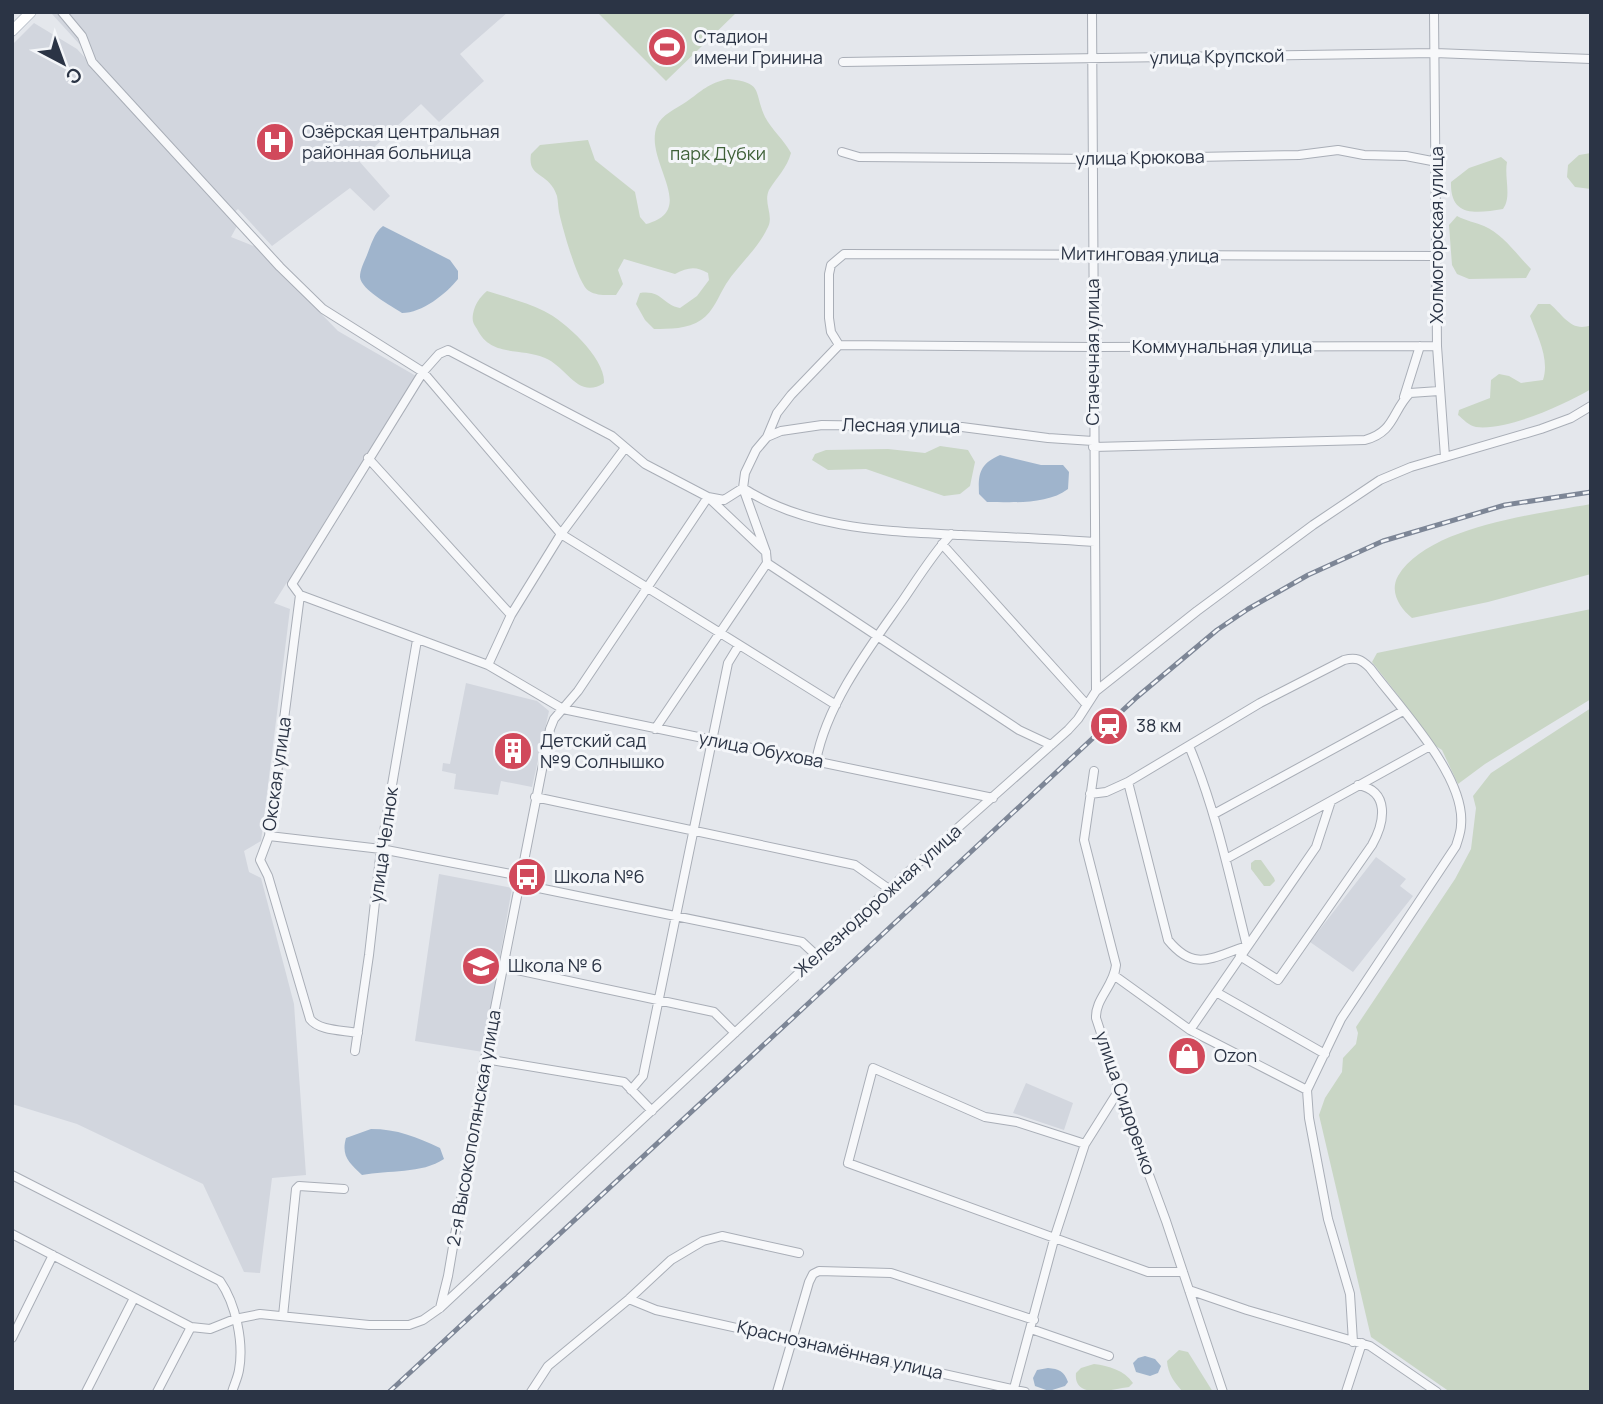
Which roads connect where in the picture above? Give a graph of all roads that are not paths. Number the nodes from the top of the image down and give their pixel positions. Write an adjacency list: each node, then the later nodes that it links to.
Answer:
1 (31, 12): 5 (main road)
2 (62, 12): 19 (street)
3 (1092, 12): 7 (street, Стачечная улица)
4 (1434, 12): 6 (street, Холмогорская улица)
5 (12, 31)
6 (1435, 53): 7 (street, улица Крупской); 8 (street, улица Крупской); 12 (street, Холмогорская улица)
7 (1091, 59): 9 (street, улица Крупской); 11 (street, Стачечная улица)
8 (1591, 59)
9 (843, 62)
10 (842, 152): 11 (street, улица Крюкова)
11 (1092, 159): 12 (street, улица Крюкова); 13 (street, Стачечная улица)
12 (1437, 162): 14 (street, Холмогорская улица)
13 (1092, 256): 14 (street, Митинговая улица); 15 (street, Митинговая улица); 18 (street, Стачечная улица)
14 (1437, 256): 17 (street, Холмогорская улица)
15 (839, 345): 18 (street, Коммунальная улица); 23 (street)
16 (1420, 346): 17 (street, Коммунальная улица); 18 (street, Коммунальная улица); 21 (street, Лесная улица)
17 (1437, 346): 20 (street, Холмогорская улица)
18 (1094, 348): 24 (street, Стачечная улица)
19 (422, 372): 25 (street); 27 (street); 30 (street)
20 (1439, 391): 21 (street); 26 (street, Холмогорская улица)
21 (1403, 400): 24 (street, Лесная улица)
22 (1591, 406): 26 (street, Железнодорожная улица)
23 (767, 438): 24 (street, Лесная улица); 28 (street)
24 (1093, 444): 32 (street, Стачечная улица)
25 (625, 448): 29 (street); 30 (street)
26 (1445, 457): 44 (street, Железнодорожная улица)
27 (368, 458): 37 (street, Окская улица); 38 (street)
28 (744, 488): 29 (street); 31 (street); 34 (street)
29 (708, 497): 34 (street); 36 (street, 2-я Высокополянская улица)
30 (561, 534): 36 (street); 38 (street)
31 (951, 534): 32 (street); 33 (street)
32 (1095, 542): 44 (street, Стачечная улица)
33 (942, 544): 40 (street); 46 (street)
34 (766, 552): 35 (street)
35 (767, 563): 39 (street); 40 (street)
36 (647, 587): 39 (street); 47 (street, 2-я Высокополянская улица)
37 (300, 595): 41 (street, улица Обухова); 64 (street, Окская улица)
38 (511, 615): 43 (street)
39 (720, 632): 42 (street); 49 (street)
40 (878, 635): 45 (street); 51 (street)
41 (417, 640): 43 (street, улица Обухова); 65 (street, улица Челнок)
42 (739, 645): 45 (street); 50 (street)
43 (488, 665): 47 (street, улица Обухова)
44 (1096, 691): 46 (street, Железнодорожная улица)
45 (836, 705): 54 (street)
46 (1087, 705): 51 (street, Железнодорожная улица)
47 (563, 709): 49 (street, улица Обухова); 59 (street, 2-я Высокополянская улица)
48 (1403, 711): 52 (street); 53 (street); 62 (street)
49 (655, 729): 50 (street, улица Обухова)
50 (712, 740): 54 (street, улица Обухова); 63 (street)
51 (1051, 745): 60 (street, Железнодорожная улица)
52 (1189, 746): 56 (street); 62 (street)
53 (1430, 746): 57 (street); 81 (street)
54 (816, 761): 60 (street, улица Обухова)
55 (1094, 771): 58 (street)
56 (1128, 782): 58 (street); 70 (street)
57 (1358, 785): 61 (street); 72 (street)
58 (1090, 794): 74 (street)
59 (535, 797): 63 (street); 67 (street, 2-я Высокополянская улица)
60 (993, 799): 68 (street, Железнодорожная улица)
61 (1331, 801): 66 (street); 70 (street)
62 (1214, 814): 66 (street)
63 (694, 831): 68 (street); 69 (street)
64 (269, 836): 65 (street); 78 (street, Окская улица)
65 (381, 849): 67 (street); 78 (street, улица Челнок)
66 (1226, 859): 70 (street)
67 (520, 880): 69 (street); 73 (street, 2-я Высокополянская улица)
68 (889, 889): 71 (street, Железнодорожная улица)
69 (676, 916): 71 (street); 76 (street)
70 (1247, 946): 72 (street)
71 (817, 956): 79 (street, Железнодорожная улица)
72 (1240, 956): 75 (street)
73 (503, 967): 76 (street); 82 (street, 2-я Высокополянская улица)
74 (1115, 976): 77 (street); 84 (street, улица Сидоренко)
75 (1216, 992): 77 (street); 81 (street)
76 (660, 999): 79 (street); 83 (street)
77 (1190, 1030): 85 (street)
78 (358, 1032): 80 (street, улица Челнок)
79 (735, 1033): 86 (street, Железнодорожная улица)
80 (355, 1051)
81 (1325, 1054): 85 (street)
82 (485, 1059): 83 (street); 98 (street, 2-я Высокополянская улица)
83 (631, 1090): 86 (street)
84 (1119, 1090): 87 (street); 94 (street, улица Сидоренко)
85 (1307, 1090): 106 (street)
86 (652, 1111): 98 (street, Железнодорожная улица)
87 (1085, 1144): 91 (street); 91 (street)
88 (12, 1175): 100 (street)
89 (344, 1189): 99 (street)
90 (12, 1234): 93 (street)
91 (1055, 1236): 94 (street); 101 (street)
92 (799, 1253): 97 (street)
93 (53, 1255): 96 (street); 104 (street)
94 (1183, 1272): 95 (street, улица Сидоренко)
95 (1189, 1290): 106 (street); 115 (street, улица Сидоренко)
96 (134, 1298): 102 (street); 109 (street)
97 (629, 1299): 105 (street, Краснознамённая улица); 112 (street)
98 (440, 1308): 99 (street, Железнодорожная улица)
99 (284, 1316): 100 (street, Железнодорожная улица)
100 (235, 1319): 102 (street, Железнодорожная улица); 111 (street)
101 (1034, 1320): 103 (street); 105 (street)
102 (191, 1326): 110 (street)
103 (1031, 1329): 107 (street); 108 (street)
104 (12, 1338)
105 (793, 1339): 108 (street, Краснознамённая улица); 113 (street)
106 (1358, 1343): 116 (street); 117 (street)
107 (1109, 1356)
108 (1013, 1390): 114 (street, Краснознамённая улица)
109 (86, 1392)
110 (157, 1392)
111 (232, 1392)
112 (531, 1392)
113 (777, 1392)
114 (1025, 1392)
115 (1223, 1392)
116 (1346, 1392)
117 (1437, 1392)

